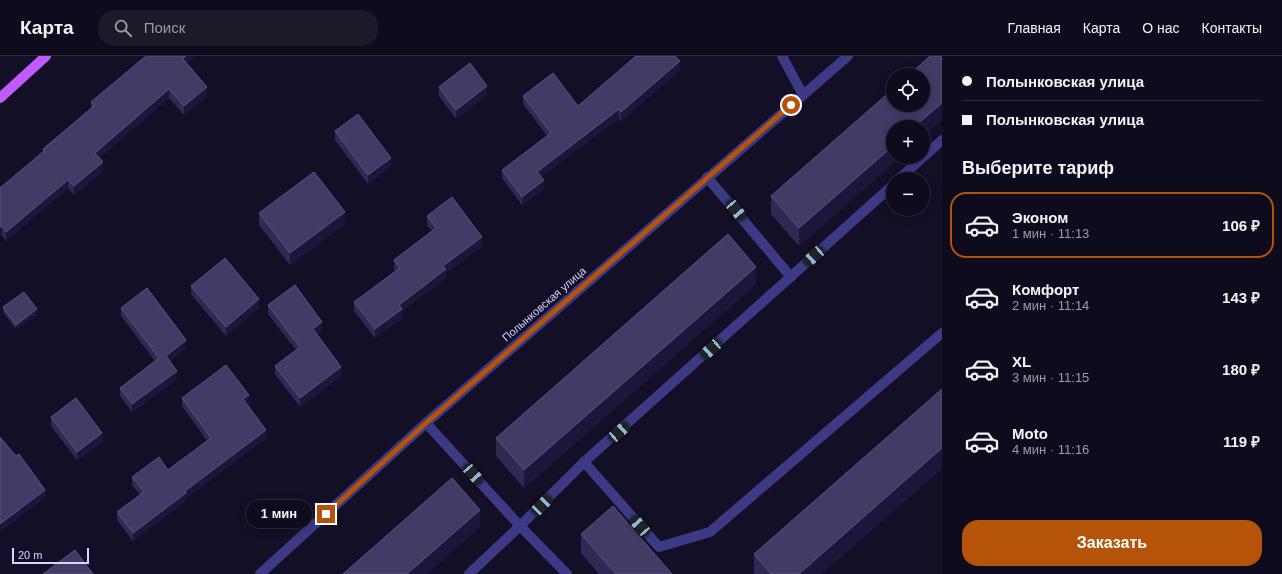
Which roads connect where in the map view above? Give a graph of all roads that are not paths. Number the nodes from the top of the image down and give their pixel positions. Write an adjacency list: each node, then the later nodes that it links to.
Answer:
1 (46, 56): 5 (main road)
2 (782, 56): 4 (street)
3 (848, 56): 4 (street, Полынковская улица)
4 (803, 95): 8 (street, Полынковская улица)
5 (0, 98)
6 (942, 140): 7 (street)
7 (907, 172)
8 (708, 177): 10 (street); 12 (street, Полынковская улица)
9 (886, 191): 10 (street)
10 (792, 277): 13 (street)
11 (942, 333): 13 (street)
12 (426, 423): 14 (street); 15 (street, Полынковская улица)
13 (584, 462): 14 (street)
14 (520, 526): 16 (street); 17 (street)
15 (260, 574)
16 (469, 574)
17 (568, 574)

